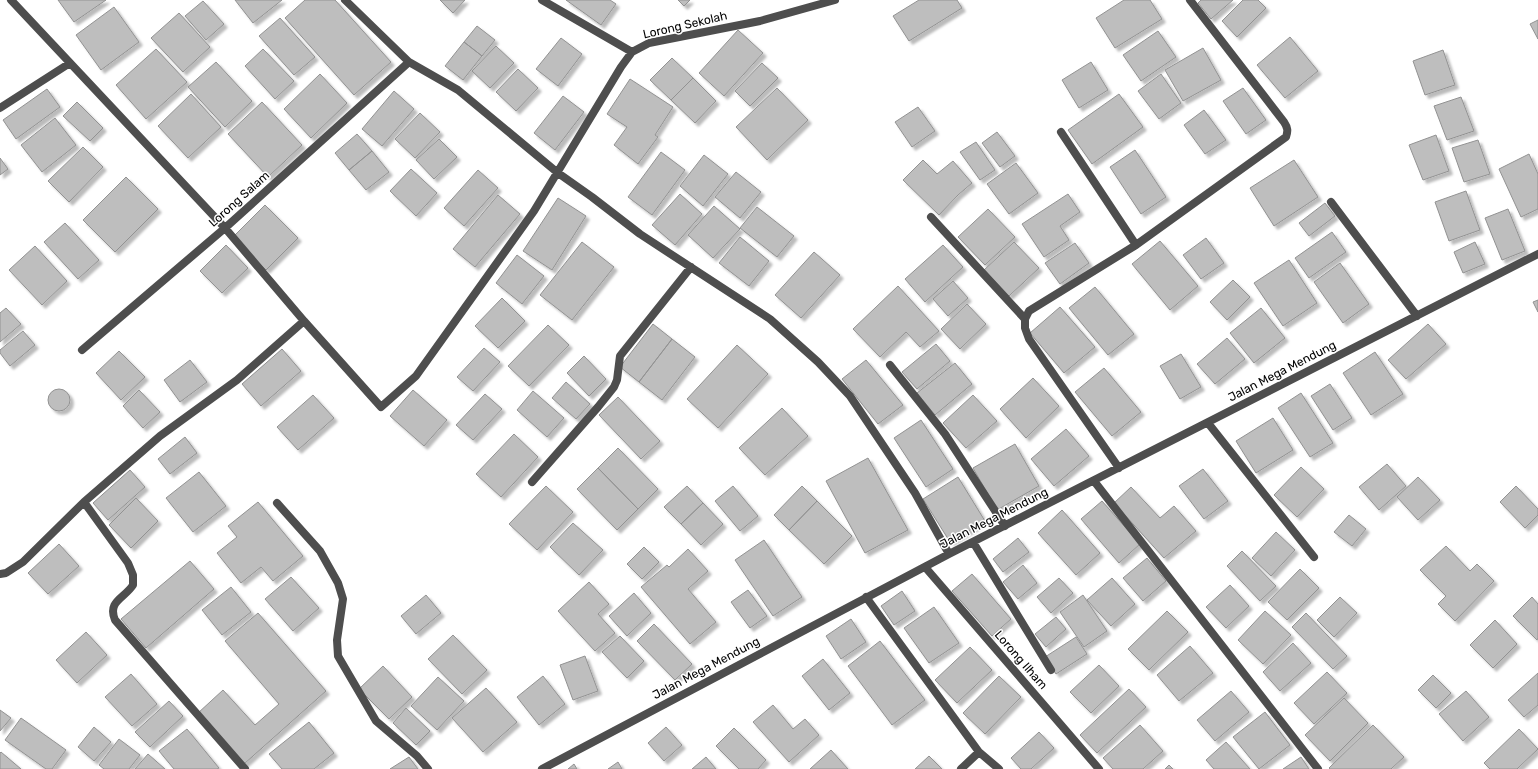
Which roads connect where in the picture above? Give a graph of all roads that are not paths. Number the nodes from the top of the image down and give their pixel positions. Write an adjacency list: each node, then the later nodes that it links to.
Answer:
1 (11, 0): 8 (street)
2 (345, 0): 7 (street)
3 (542, 0): 6 (street)
4 (835, 0): 6 (street, Lorong Sekolah)
5 (1190, 0): 15 (street)
6 (632, 52): 11 (street, Lorong Sekolah)
7 (409, 62): 11 (street); 14 (street, Lorong Salam)
8 (70, 63): 9 (street); 14 (street)
9 (0, 108)
10 (1061, 132): 15 (street)
11 (558, 173): 17 (street); 20 (street, Lorong Sekolah)
12 (1331, 202): 18 (street)
13 (931, 217): 19 (street)
14 (225, 228): 20 (street); 21 (street, Lorong Salam)
15 (1136, 245): 19 (street)
16 (1538, 254): 18 (street, Jalan Mega Mendung)
17 (691, 267): 26 (street); 31 (street)
18 (1417, 316): 23 (street, Jalan Mega Mendung)
19 (1025, 319): 24 (street)
20 (304, 322): 27 (street)
21 (82, 350)
22 (890, 365): 29 (street)
23 (1208, 423): 24 (street, Jalan Mega Mendung); 32 (street)
24 (1119, 468): 25 (street, Jalan Mega Mendung)
25 (1094, 481): 29 (street, Jalan Mega Mendung); 44 (street)
26 (532, 482)
27 (84, 502): 34 (street); 38 (street)
28 (277, 503): 39 (street)
29 (1005, 526): 30 (street, Jalan Mega Mendung)
30 (973, 542): 31 (street, Jalan Mega Mendung); 36 (street)
31 (949, 554): 33 (street, Jalan Mega Mendung)
32 (1314, 557)
33 (925, 567): 35 (street, Jalan Mega Mendung); 43 (street, Lorong Ilham)
34 (0, 574)
35 (866, 597): 37 (street); 40 (street, Jalan Mega Mendung)
36 (1051, 670)
37 (979, 752): 41 (street); 42 (street)
38 (245, 769)
39 (428, 769)
40 (542, 769)
41 (960, 769)
42 (999, 769)
43 (1099, 769)
44 (1318, 769)

